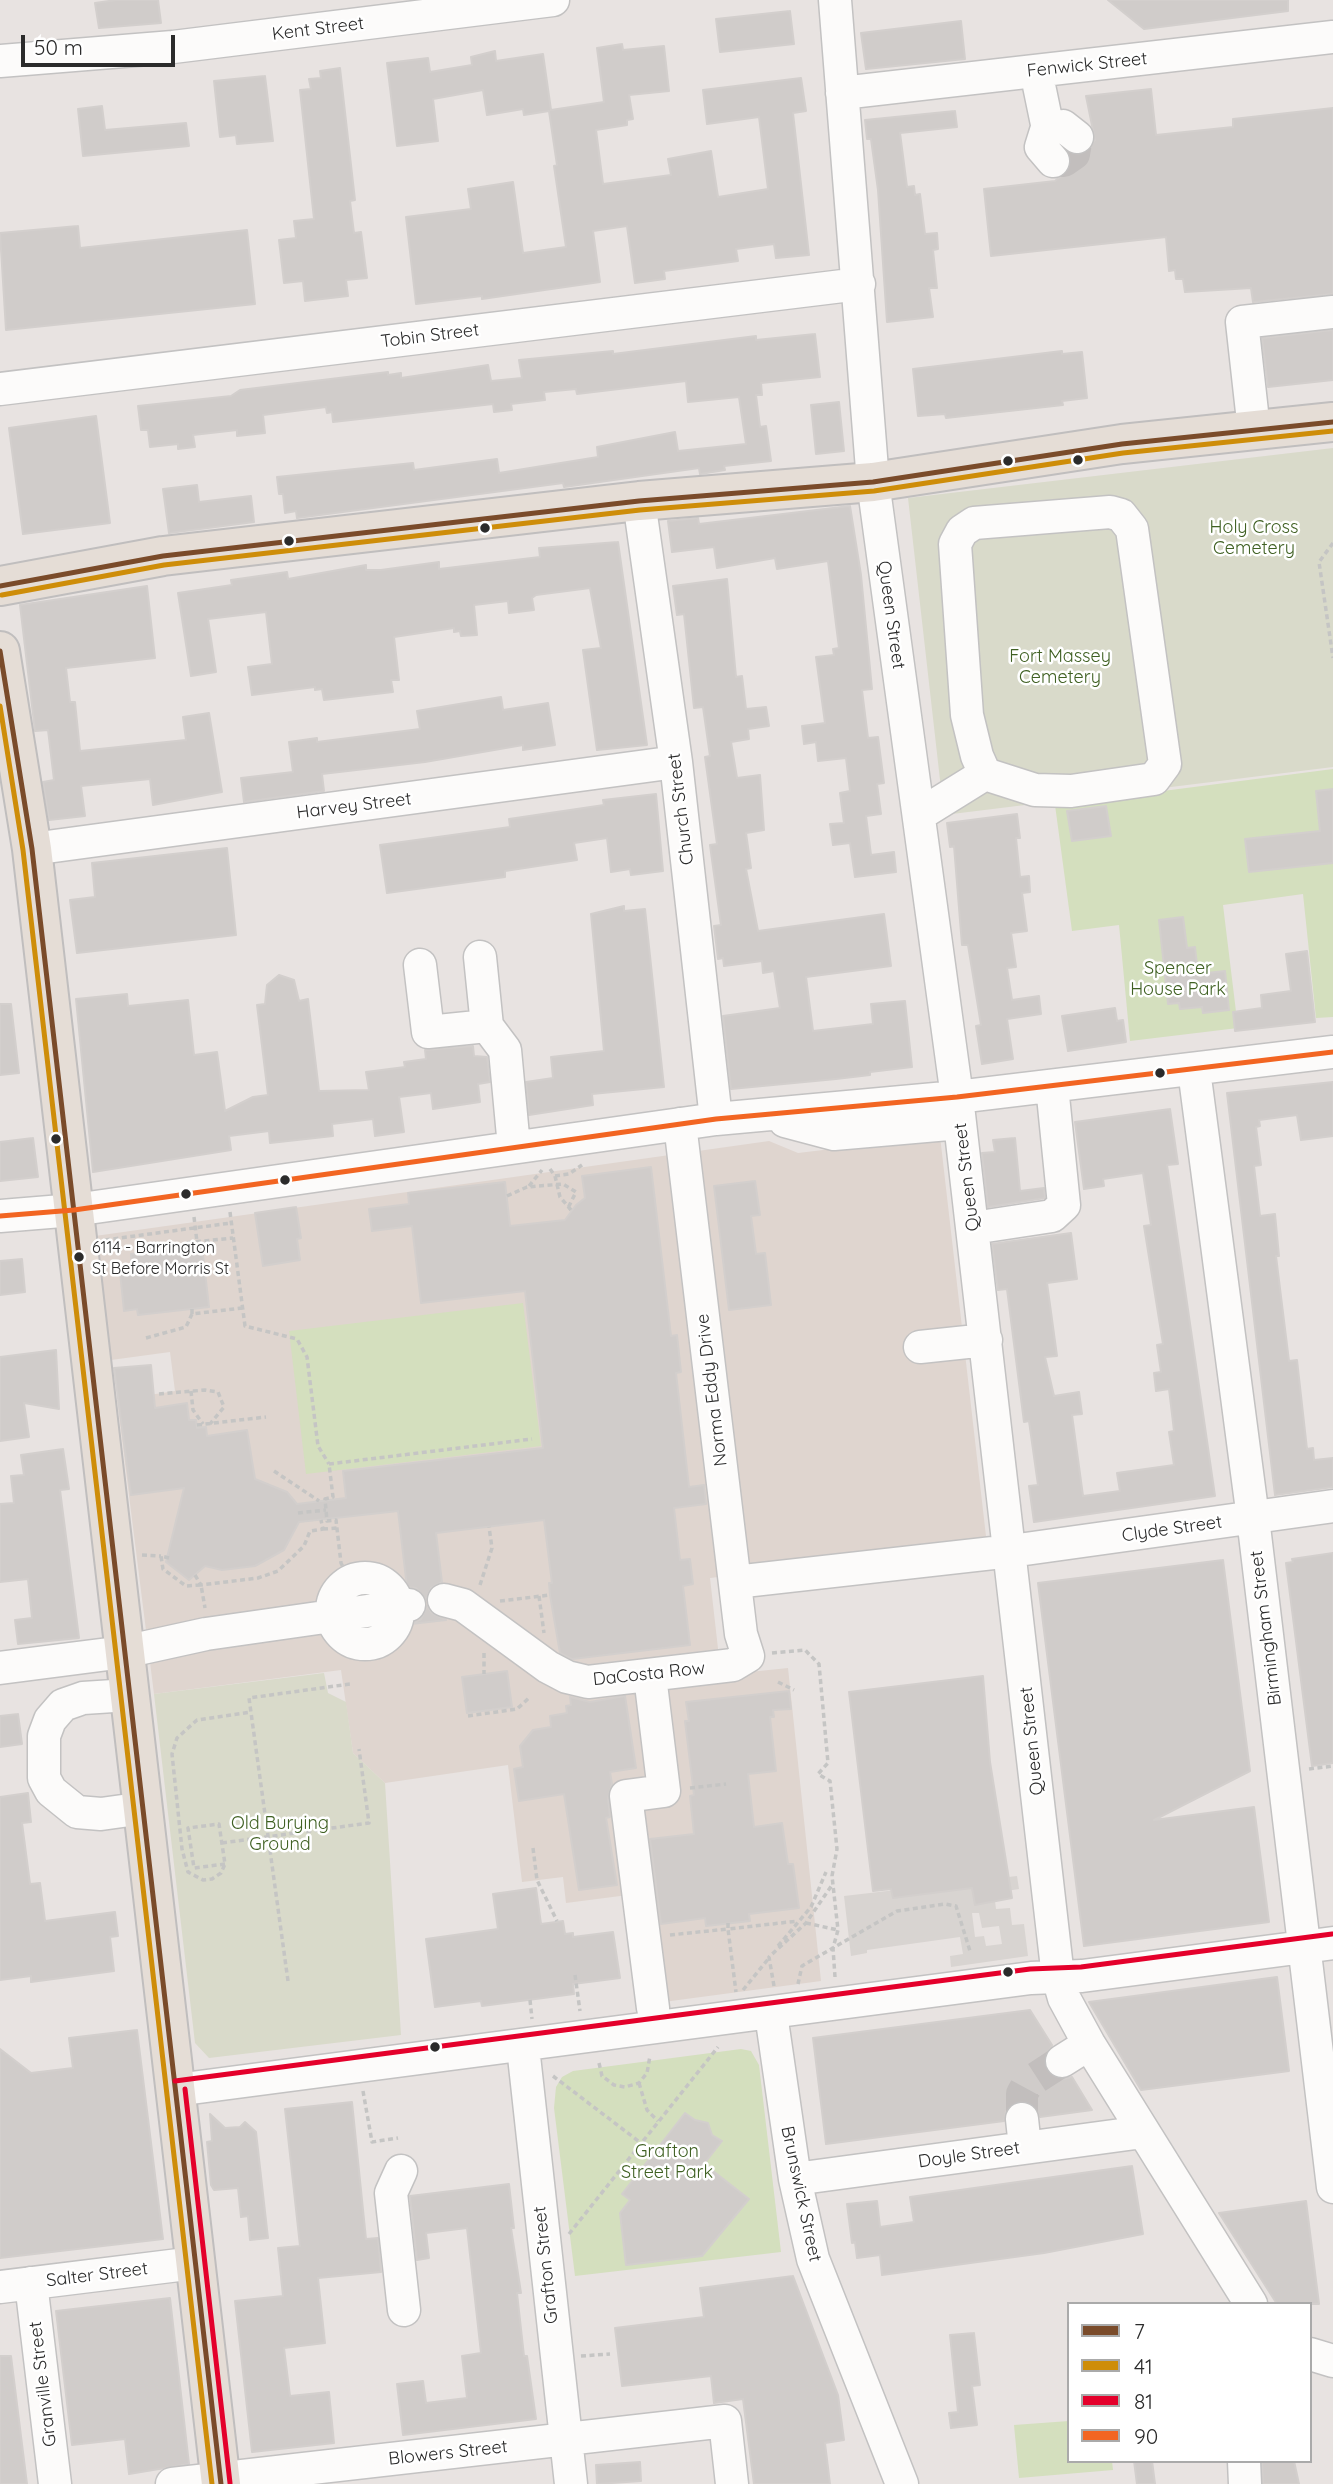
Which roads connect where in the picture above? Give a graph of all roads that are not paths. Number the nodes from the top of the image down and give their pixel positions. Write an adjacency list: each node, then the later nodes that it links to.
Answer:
1 (553, 0): 4 (street, Kent Street)
2 (835, 0): 6 (street, Queen Street)
3 (1333, 37): 5 (street, Fenwick Street)
4 (0, 61)
5 (1036, 71): 6 (street, Fenwick Street); 7 (street)
6 (842, 93): 8 (street, Queen Street)
7 (1053, 161)
8 (859, 284): 10 (street, Tobin Street); 13 (street, Queen Street)
9 (1333, 313): 12 (street)
10 (0, 389)
11 (1333, 422): 12 (main road)
12 (1254, 430): 13 (main road)
13 (873, 482): 14 (main road); 19 (street, Queen Street)
14 (639, 501): 15 (main road); 17 (street, Church Street)
15 (0, 586)
16 (0, 651): 20 (main road)
17 (676, 762): 20 (street, Harvey Street); 28 (street, Church Street)
18 (985, 774): 18 (street); 19 (street)
19 (919, 815): 27 (street, Queen Street)
20 (32, 849): 31 (main road)
21 (480, 957): 23 (street)
22 (420, 965): 23 (street)
23 (487, 1026): 30 (street)
24 (1333, 1052): 25 (street)
25 (1194, 1070): 26 (street); 37 (street, Birmingham Street)
26 (1052, 1086): 27 (street); 33 (street)
27 (959, 1110): 28 (street); 33 (street, Queen Street)
28 (716, 1119): 29 (street)
29 (680, 1124): 30 (street); 39 (street, Norma Eddy Drive)
30 (514, 1147): 31 (street)
31 (74, 1210): 32 (street); 42 (main road)
32 (0, 1216)
33 (973, 1228): 34 (street, Queen Street)
34 (986, 1340): 35 (street); 38 (street, Queen Street)
35 (920, 1347)
36 (1333, 1506): 37 (street, Clyde Street)
37 (1253, 1518): 38 (street, Clyde Street); 48 (street, Birmingham Street)
38 (1012, 1551): 39 (street, Clyde Street); 49 (street, Queen Street)
39 (735, 1583): 43 (street, Norma Eddy Drive)
40 (454, 1603): 45 (street, DaCosta Row)
41 (331, 1616): 41 (street); 42 (street)
42 (124, 1652): 44 (street); 46 (main road)
43 (754, 1655): 45 (street, DaCosta Row)
44 (0, 1668)
45 (650, 1676): 50 (street)
46 (129, 1695): 47 (main road); 47 (street)
47 (144, 1808): 55 (main road)
48 (1318, 1945): 49 (street); 59 (street, Birmingham Street)
49 (1058, 1977): 51 (street); 53 (street, Queen Street)
50 (653, 2008)
51 (786, 2012): 52 (street); 58 (street, Brunswick Street)
52 (528, 2036): 55 (street); 69 (street, Grafton Street)
53 (1089, 2044): 54 (street); 56 (street, Queen Street)
54 (1062, 2061)
55 (176, 2090): 60 (main road)
56 (1143, 2132): 58 (street, Doyle Street); 63 (street, Queen Street)
57 (401, 2171): 64 (street)
58 (795, 2179): 77 (street, Brunswick Street)
59 (1333, 2187)
60 (195, 2263): 61 (street, Salter Street); 72 (main road)
61 (31, 2283): 62 (street, Salter Street); 73 (street, Granville Street)
62 (0, 2287)
63 (1250, 2302)
64 (404, 2311)
65 (1333, 2339): 66 (street)
66 (1312, 2340)
67 (1312, 2355): 68 (street)
68 (1333, 2361)
69 (566, 2439): 71 (street, Blowers Street); 75 (street, Grafton Street); 76 (street, Blowers Street)
70 (1244, 2463): 78 (street)
71 (400, 2471): 72 (street, Blowers Street)
72 (220, 2481): 74 (street, Blowers Street)
73 (55, 2484)
74 (172, 2484)
75 (570, 2484)
76 (732, 2484)
77 (902, 2484)
78 (1245, 2484)

